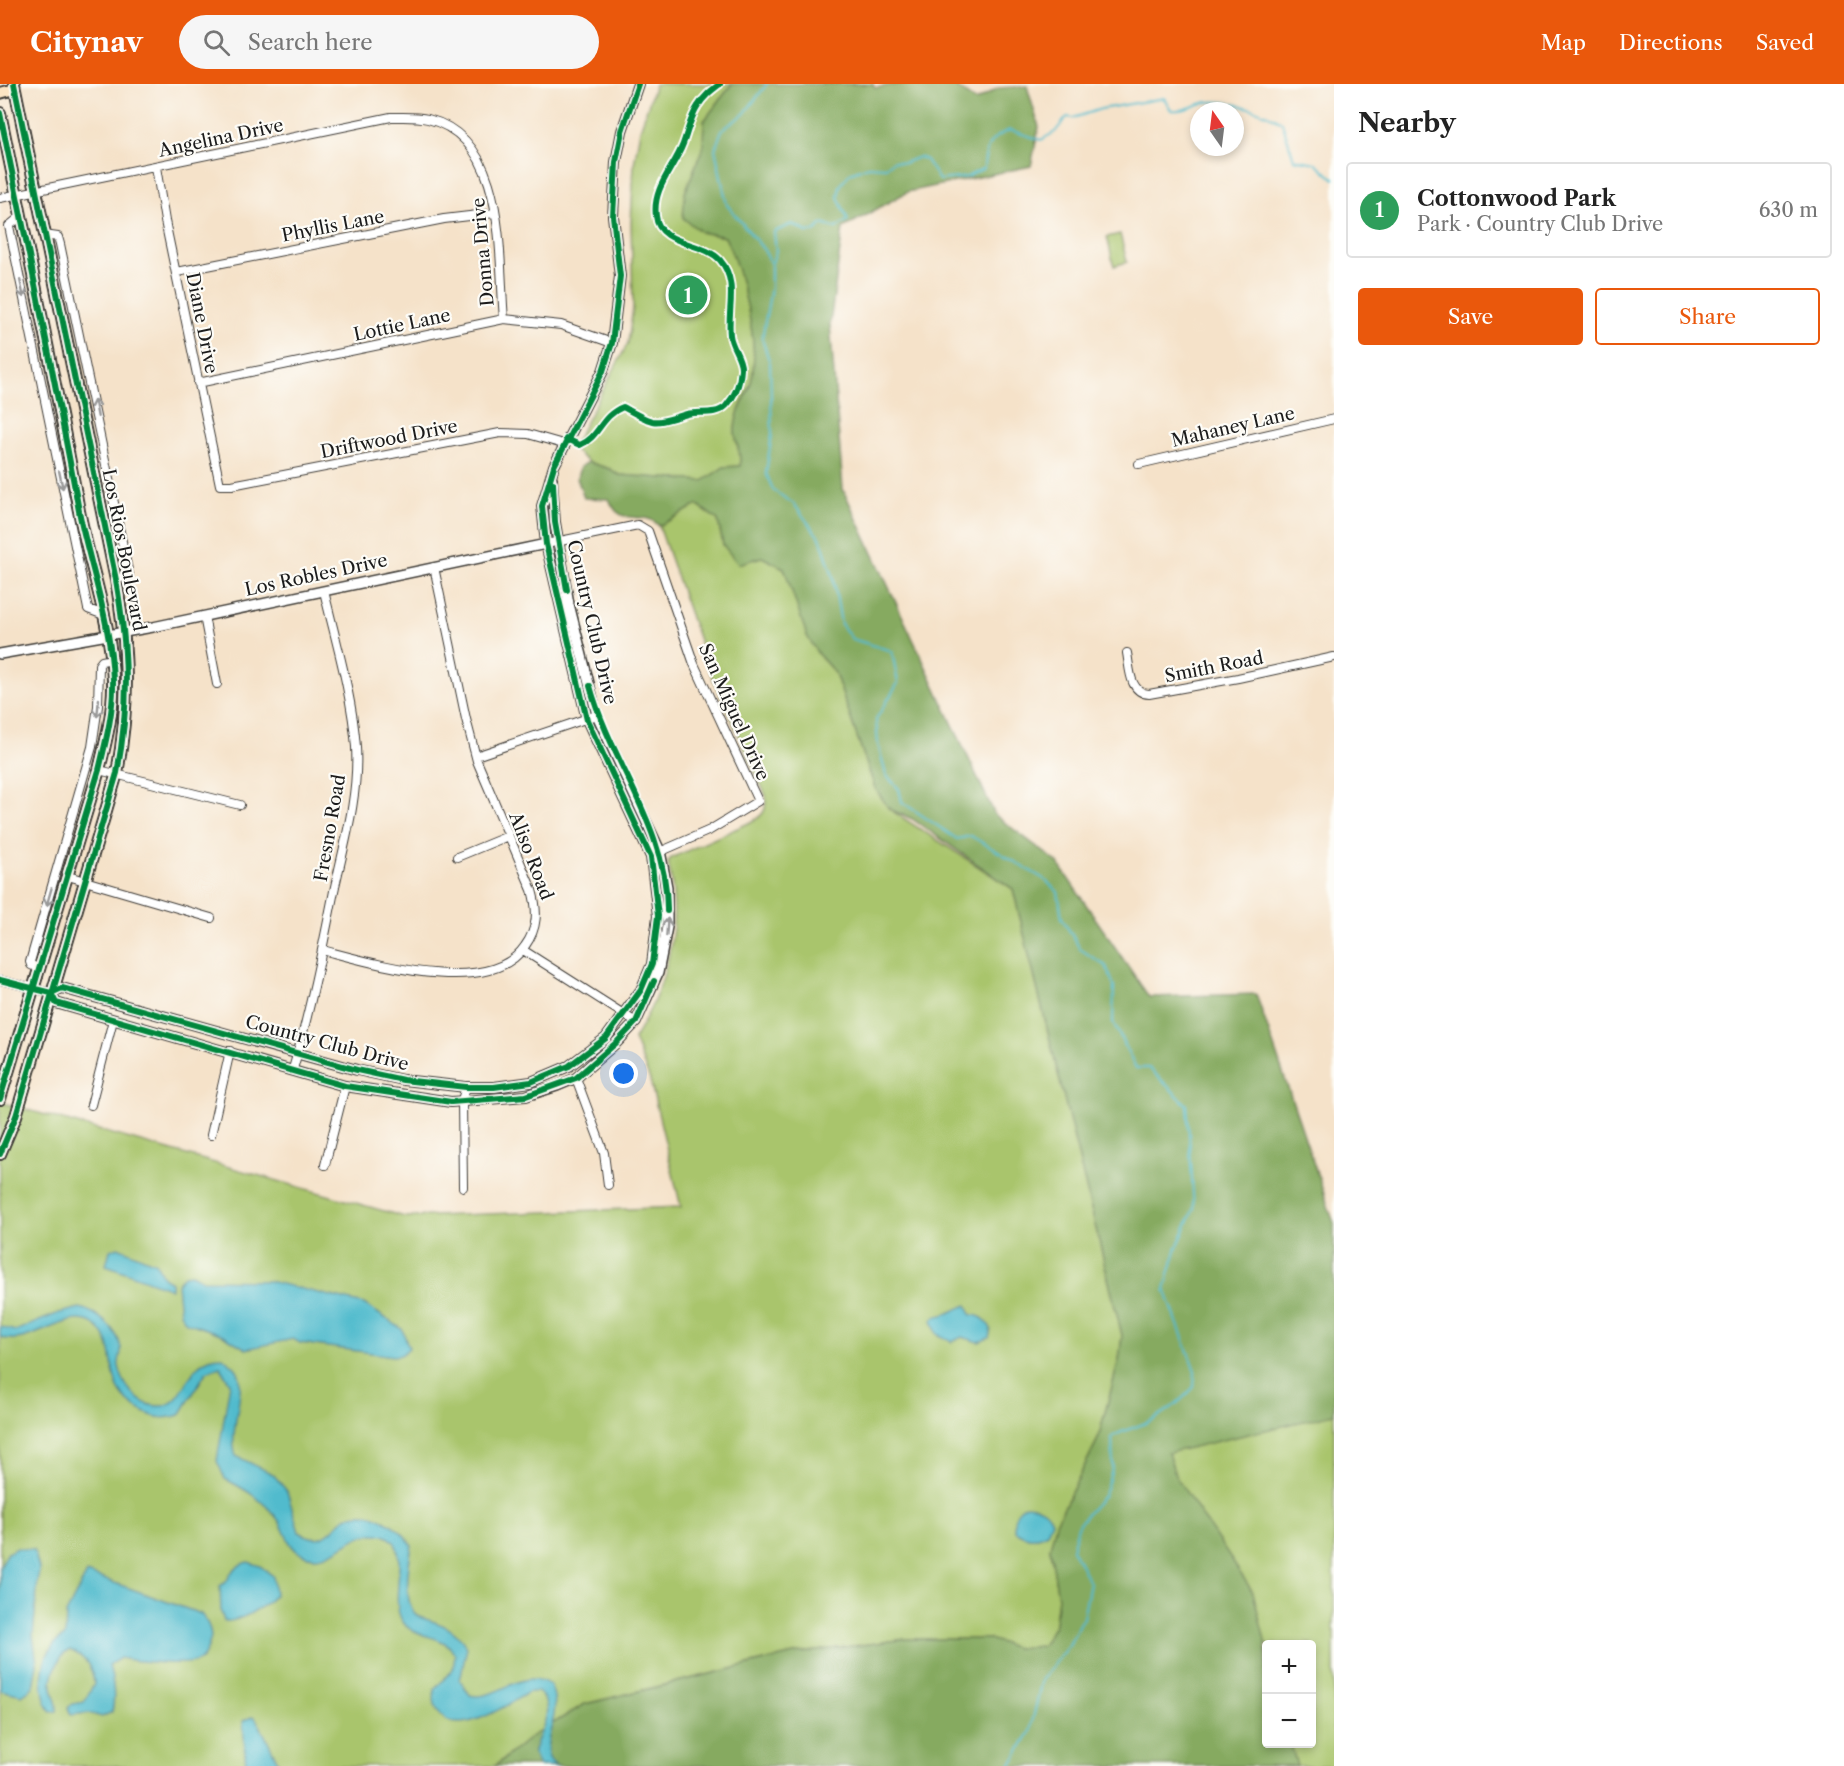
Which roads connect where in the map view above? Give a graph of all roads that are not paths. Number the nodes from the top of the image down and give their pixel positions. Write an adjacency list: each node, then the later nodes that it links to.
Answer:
1 (638, 84): 14 (street, Country Club Drive)
2 (14, 86): 3 (main road); 4 (main road); 8 (main road, Los Rios Boulevard)
3 (0, 87)
4 (0, 93)
5 (0, 113): 9 (main road, Los Rios Boulevard)
6 (447, 127): 7 (street, Angelina Drive); 11 (street, Donna Drive)
7 (156, 167): 8 (street, Angelina Drive); 12 (street, Diane Drive)
8 (35, 191): 9 (street, Angelina Drive); 27 (main road, Los Rios Boulevard, one-way to 8)
9 (16, 195): 10 (street, Angelina Drive); 28 (main road, Los Rios Boulevard, one-way to 28)
10 (0, 198)
11 (495, 213): 12 (street, Phyllis Lane); 13 (street, Donna Drive)
12 (177, 272): 15 (street, Diane Drive)
13 (504, 319): 14 (street, Lottie Lane); 15 (street, Lottie Lane)
14 (612, 343): 17 (street, Country Club Drive)
15 (198, 383): 20 (street, Diane Drive)
16 (1334, 419): 18 (street, Mahaney Lane)
17 (563, 444): 19 (street, Country Club Drive); 20 (street, Driftwood Drive)
18 (1139, 464)
19 (552, 478): 22 (street, Country Club Drive); 23 (street, Country Club Drive)
20 (220, 485)
21 (638, 525): 22 (street, Los Robles Drive); 41 (street, San Miguel Drive)
22 (558, 541): 23 (street, Los Robles Drive); 34 (street, Country Club Drive)
23 (546, 544): 24 (street, Los Robles Drive); 35 (street, Country Club Drive)
24 (434, 567): 25 (street, Los Robles Drive); 36 (street, Aliso Road)
25 (324, 591): 26 (street, Los Robles Drive); 46 (street, Fresno Road)
26 (204, 616): 27 (street, Los Robles Drive); 33 (street)
27 (125, 632): 28 (street, Los Robles Drive); 38 (main road, Los Rios Boulevard)
28 (107, 635): 30 (street, Los Robles Drive); 32 (main road, Los Rios Boulevard)
29 (1127, 653): 31 (street, Smith Road)
30 (0, 654)
31 (1334, 657)
32 (112, 659): 37 (main road, Los Rios Boulevard); 48 (street, Los Rios Boulevard, one-way to 48)
33 (217, 684)
34 (597, 715): 35 (street); 41 (street, Country Club Drive)
35 (587, 720): 36 (street); 41 (street, Country Club Drive)
36 (476, 756): 40 (street, Aliso Road)
37 (99, 770): 38 (street); 43 (main road, Los Rios Boulevard)
38 (117, 773): 39 (street); 44 (main road, Los Rios Boulevard)
39 (240, 805)
40 (508, 836): 42 (street); 47 (street, Aliso Road)
41 (656, 854): 52 (street, Country Club Drive); 54 (street, Country Club Drive, one-way to 41)
42 (458, 857)
43 (68, 876): 44 (street); 48 (main road, Los Rios Boulevard)
44 (84, 881): 45 (street); 51 (main road, Los Rios Boulevard)
45 (211, 918)
46 (322, 950): 47 (street, Aliso Road); 56 (street, Fresno Road)
47 (523, 950): 52 (street)
48 (40, 969): 50 (main road, Los Rios Boulevard)
49 (0, 980): 50 (street, Country Club Drive)
50 (34, 989): 51 (street, Country Club Drive); 61 (main road, Los Rios Boulevard)
51 (51, 993): 53 (street, Country Club Drive); 56 (street, Country Club Drive); 65 (main road, Los Rios Boulevard)
52 (623, 1014): 54 (street); 60 (street, Country Club Drive)
53 (113, 1020): 55 (street, Country Club Drive); 63 (street)
54 (636, 1022): 58 (street, Country Club Drive)
55 (230, 1051): 57 (street, Country Club Drive); 64 (street)
56 (298, 1052): 57 (street, Fresno Road); 60 (street, Country Club Drive)
57 (293, 1069): 59 (street, Country Club Drive)
58 (576, 1078): 62 (street, Country Club Drive); 67 (street)
59 (345, 1086): 62 (street, Country Club Drive); 66 (street)
60 (466, 1087): 62 (street)
61 (0, 1099)
62 (462, 1100): 68 (street)
63 (92, 1105)
64 (211, 1135)
65 (0, 1154)
66 (325, 1165)
67 (608, 1185)
68 (463, 1187)

